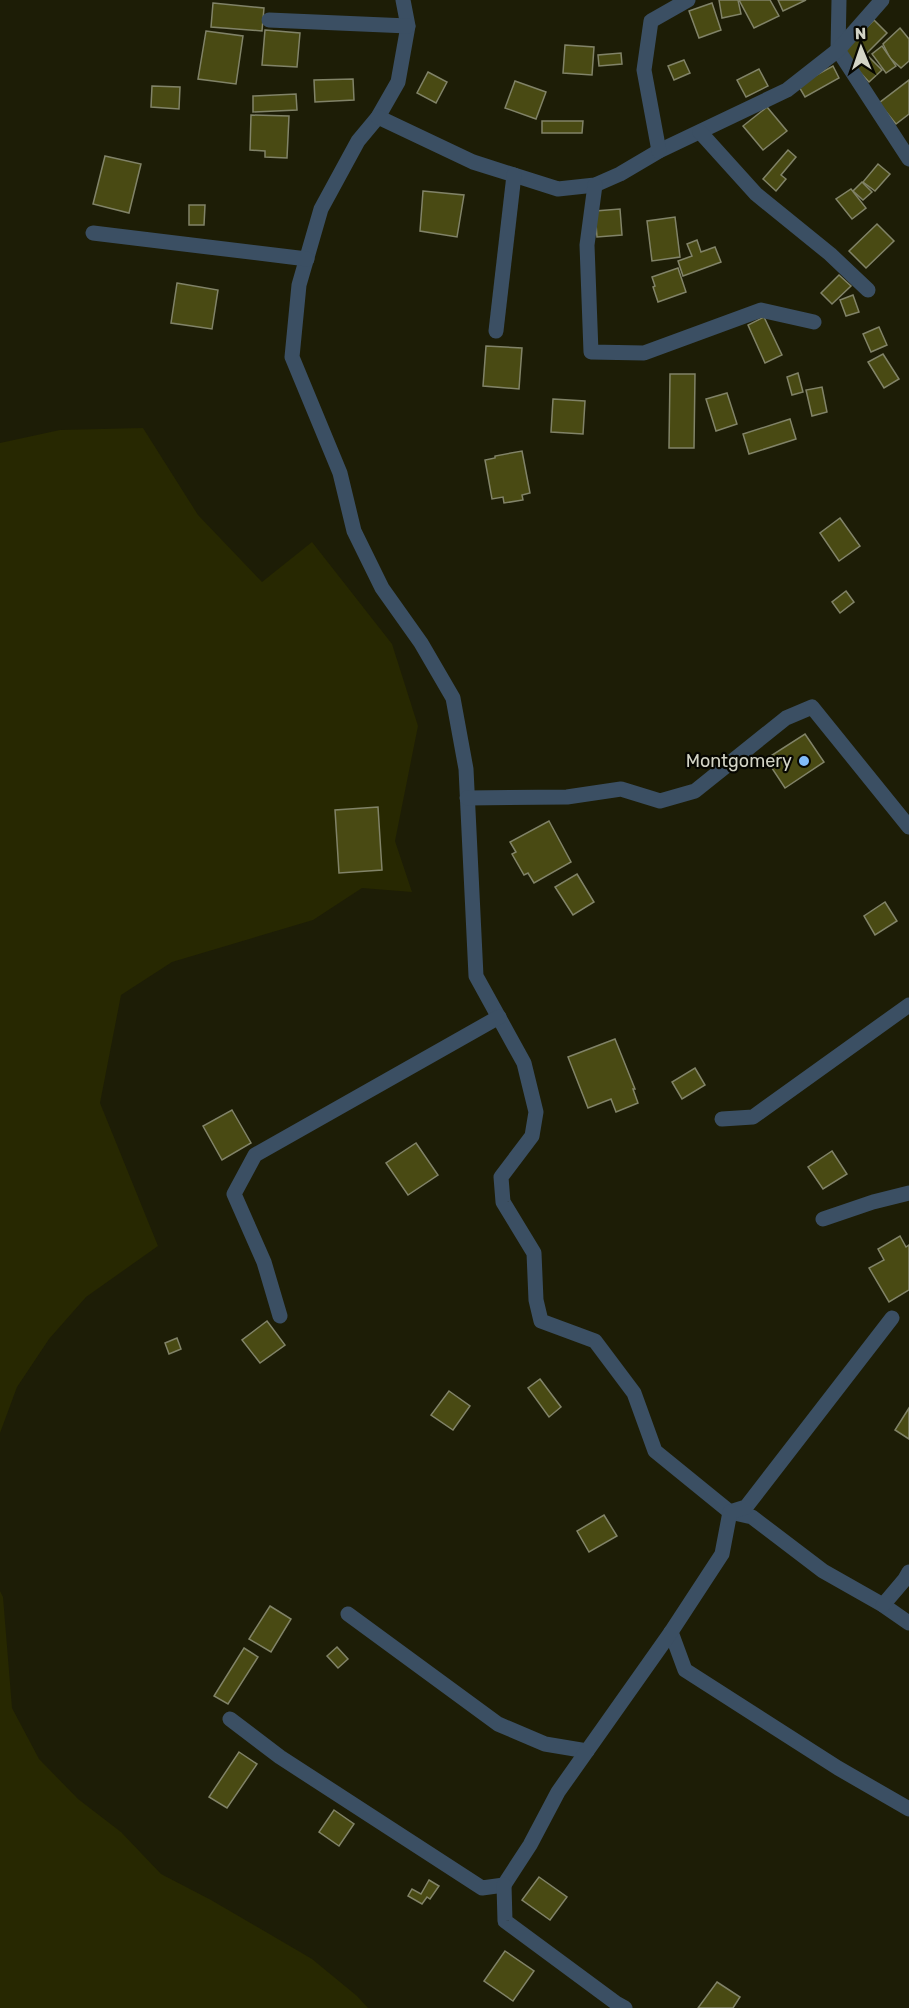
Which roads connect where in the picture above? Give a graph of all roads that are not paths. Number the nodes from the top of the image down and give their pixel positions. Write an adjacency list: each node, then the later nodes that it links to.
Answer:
1 (403, 0): 6 (street)
2 (688, 0): 10 (street)
3 (839, 0): 7 (street)
4 (882, 0): 7 (street)
5 (269, 20): 6 (street)
6 (408, 26): 8 (street)
7 (838, 50): 9 (street); 11 (street)
8 (378, 117): 12 (street); 15 (street)
9 (700, 132): 10 (street); 16 (street)
10 (659, 151): 13 (street)
11 (909, 159)
12 (514, 175): 13 (street); 18 (street)
13 (595, 185): 17 (street)
14 (93, 233): 15 (street)
15 (307, 259): 19 (street)
16 (868, 290)
17 (814, 322)
18 (496, 331)
19 (467, 798): 20 (street); 22 (street)
20 (908, 822)
21 (909, 1005): 23 (street)
22 (499, 1017): 26 (street); 28 (street)
23 (722, 1119)
24 (909, 1193): 25 (street)
25 (823, 1219)
26 (280, 1316)
27 (892, 1318): 28 (street)
28 (730, 1512): 30 (street); 33 (street)
29 (909, 1572): 30 (street)
30 (883, 1605): 32 (street)
31 (348, 1614): 35 (street)
32 (909, 1623)
33 (671, 1632): 35 (street); 36 (street)
34 (230, 1719): 37 (street)
35 (587, 1751): 37 (street)
36 (909, 1809)
37 (504, 1885): 38 (street)
38 (625, 2008)

